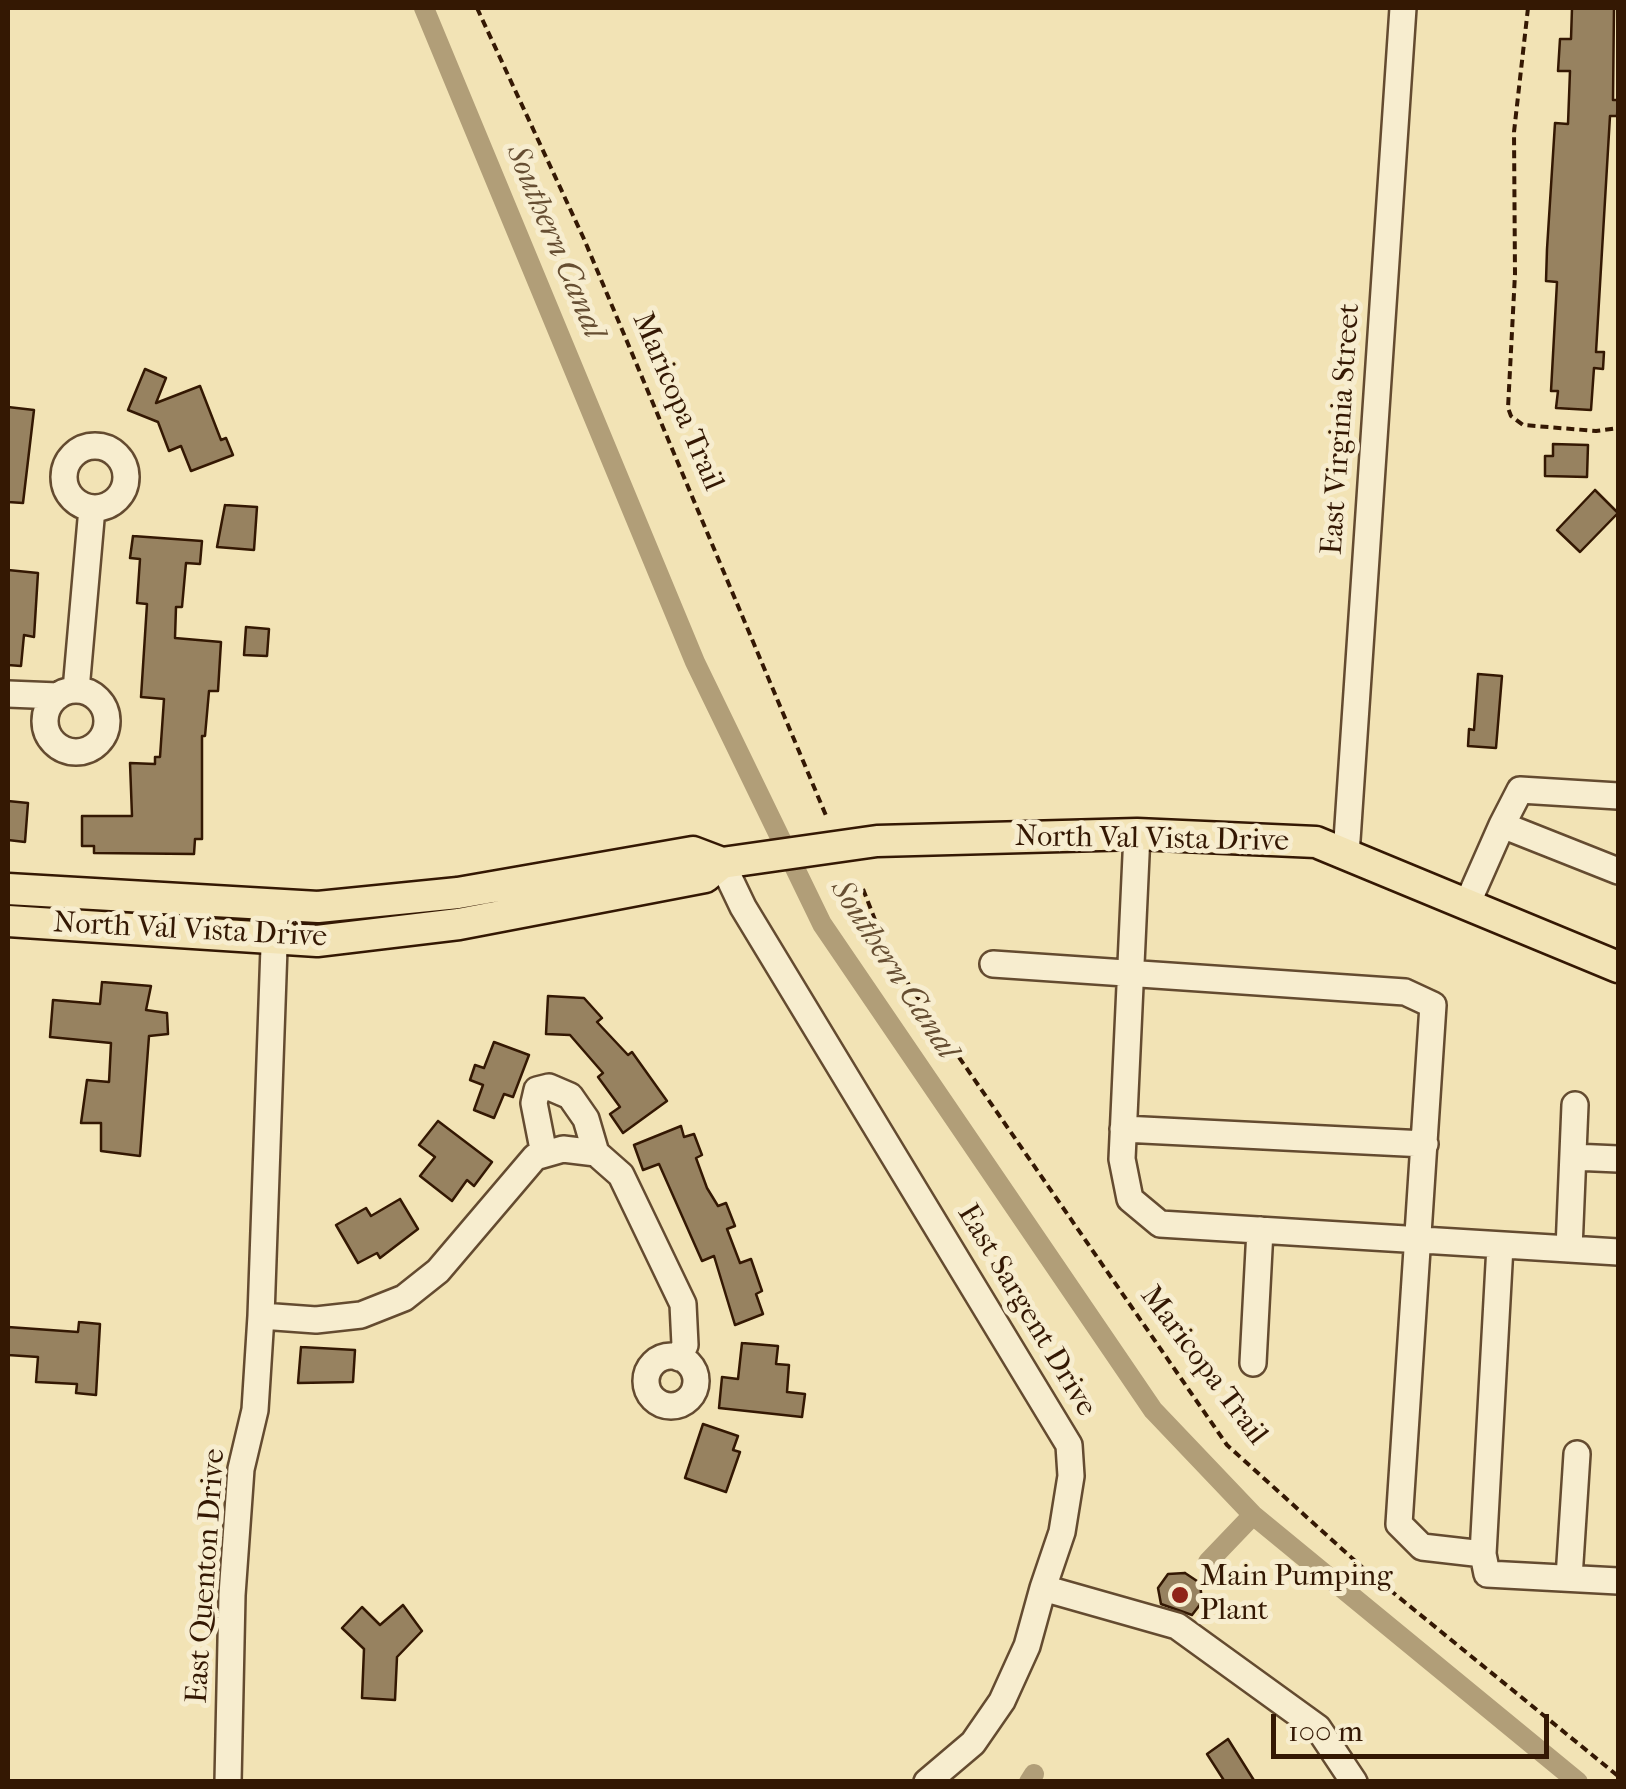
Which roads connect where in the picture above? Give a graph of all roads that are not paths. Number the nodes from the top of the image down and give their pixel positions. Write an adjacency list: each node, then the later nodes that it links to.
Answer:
1 (1403, 8): 7 (street, East Virginia Street)
2 (92, 508): 3 (street)
3 (8, 694)
4 (1618, 796): 5 (street)
5 (1502, 825): 9 (street); 11 (street)
6 (1137, 834): 7 (main road, North Val Vista Drive); 8 (main road, North Val Vista Drive); 17 (street)
7 (1346, 855): 11 (main road, North Val Vista Drive)
8 (722, 863): 12 (main road, North Val Vista Drive); 14 (main road, North Val Vista Drive); 37 (street, East Sargent Drive)
9 (1618, 872)
10 (8, 889): 12 (main road, North Val Vista Drive)
11 (1468, 902): 16 (main road, North Val Vista Drive)
12 (275, 908): 14 (street, East Quenton Drive)
13 (8, 920): 14 (main road, North Val Vista Drive)
14 (274, 941): 30 (street, East Quenton Drive)
15 (992, 964): 17 (street)
16 (1618, 966)
17 (1132, 976): 19 (street); 20 (street)
18 (1575, 1105): 23 (street)
19 (1124, 1129): 20 (street); 25 (street)
20 (1425, 1144): 26 (street)
21 (596, 1153): 22 (street); 22 (street); 31 (street)
22 (544, 1154): 30 (street)
23 (1573, 1157): 24 (street); 28 (street)
24 (1618, 1159)
25 (1260, 1230): 26 (street); 32 (street)
26 (1419, 1240): 27 (street); 34 (street)
27 (1500, 1246): 28 (street); 34 (street)
28 (1569, 1250): 29 (street)
29 (1618, 1252)
30 (261, 1316): 38 (street, East Quenton Drive)
31 (679, 1358)
32 (1253, 1363)
33 (1578, 1454): 35 (street)
34 (1482, 1554): 35 (street)
35 (1570, 1578): 36 (street)
36 (1618, 1581)
37 (1043, 1588): 39 (street, East Sargent Drive); 40 (street)
38 (228, 1782)
39 (927, 1782)
40 (1354, 1782)

